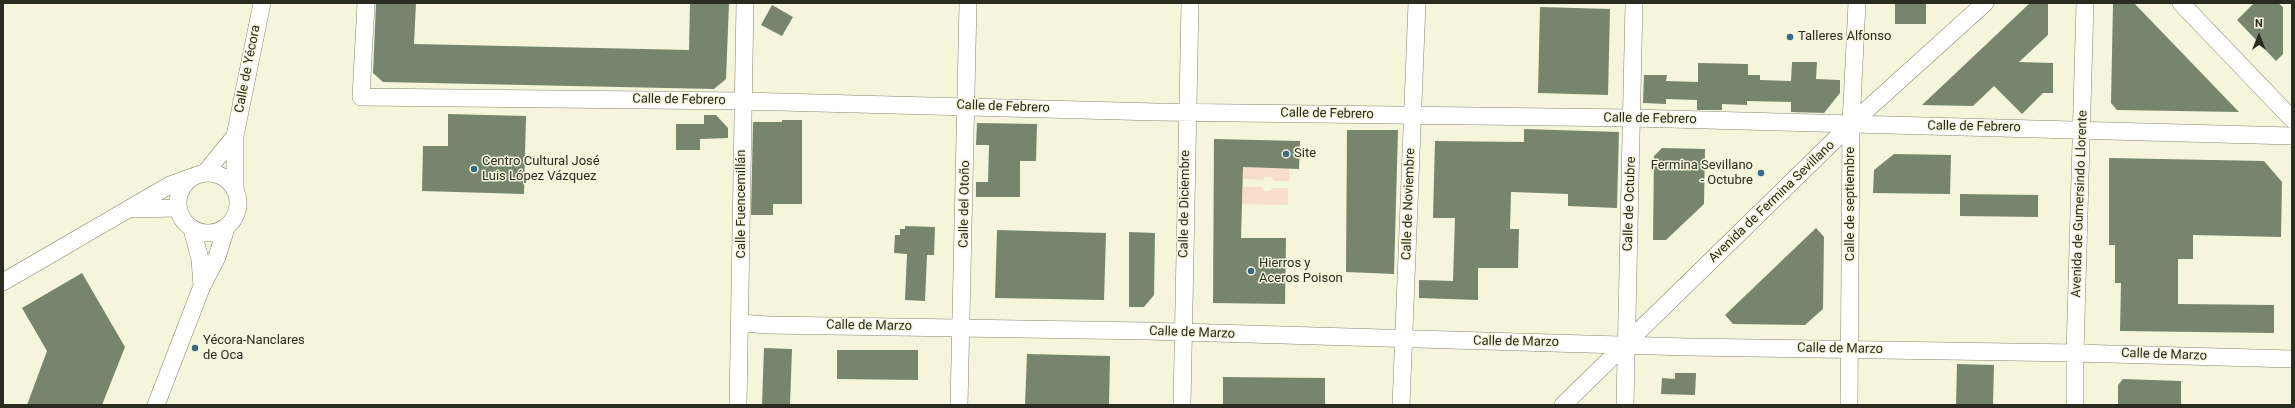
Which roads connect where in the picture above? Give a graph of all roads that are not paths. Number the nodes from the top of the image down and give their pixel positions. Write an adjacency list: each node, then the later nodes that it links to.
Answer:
1 (262, 3): 20 (street, Calle de Yécora)
2 (366, 3): 12 (street, Calle de Febrero)
3 (745, 3): 12 (street, Calle Fuencemillán)
4 (968, 3): 13 (street, Calle del Otoño)
5 (1190, 3): 14 (street, Calle de Diciembre)
6 (1417, 3): 15 (street, Calle de Noviembre)
7 (1634, 3): 16 (street, Calle de Octubre)
8 (1857, 3): 18 (street, Calle de septiembre)
9 (1985, 3): 18 (street, Avenida de Fermina Sevillano)
10 (2086, 3): 19 (street, Avenida de Gumersindo Llorente)
11 (2181, 3): 17 (street)
12 (742, 101): 13 (street, Calle de Febrero); 30 (street, Calle Fuencemillán)
13 (967, 106): 14 (street, Calle de Febrero); 31 (street, Calle del Otoño)
14 (1187, 112): 15 (street, Calle de Febrero); 32 (street, Calle de Diciembre)
15 (1413, 115): 16 (street, Calle de Febrero); 33 (street, Calle de Noviembre)
16 (1633, 118): 18 (street, Calle de Febrero); 34 (street, Calle de Octubre)
17 (2292, 119)
18 (1851, 124): 19 (street, Calle de Febrero); 34 (street, Avenida de Fermina Sevillano); 35 (street, Calle de septiembre)
19 (2083, 130): 21 (street, Calle de Febrero); 36 (street, Avenida de Gumersindo Llorente)
20 (235, 136): 22 (street, Calle de Yécora); 23 (street, Calle de Yécora)
21 (2292, 136)
22 (199, 175): 23 (street); 24 (street); 25 (street)
23 (235, 188): 26 (street)
24 (178, 208): 25 (street); 27 (street)
25 (128, 209): 28 (street)
26 (226, 228): 27 (street); 29 (street)
27 (192, 229): 29 (street)
28 (3, 282)
29 (202, 286): 38 (street)
30 (741, 323): 31 (street, Calle de Marzo); 39 (street, Calle Fuencemillán)
31 (962, 328): 32 (street, Calle de Marzo); 40 (street, Calle del Otoño)
32 (1183, 333): 33 (street, Calle de Marzo); 41 (street, Calle de Diciembre)
33 (1403, 340): 34 (street, Calle de Marzo); 42 (street, Calle de Noviembre)
34 (1626, 344): 35 (street, Calle de Marzo); 43 (street, Avenida de Fermina Sevillano); 44 (street, Calle de Octubre)
35 (1850, 349): 36 (street, Calle de Marzo); 45 (street, Calle de septiembre)
36 (2074, 353): 37 (street, Calle de Marzo); 46 (street, Avenida de Gumersindo Llorente)
37 (2292, 359)
38 (156, 405)
39 (738, 405)
40 (959, 405)
41 (1182, 405)
42 (1401, 405)
43 (1562, 405)
44 (1625, 405)
45 (1849, 405)
46 (2075, 405)

